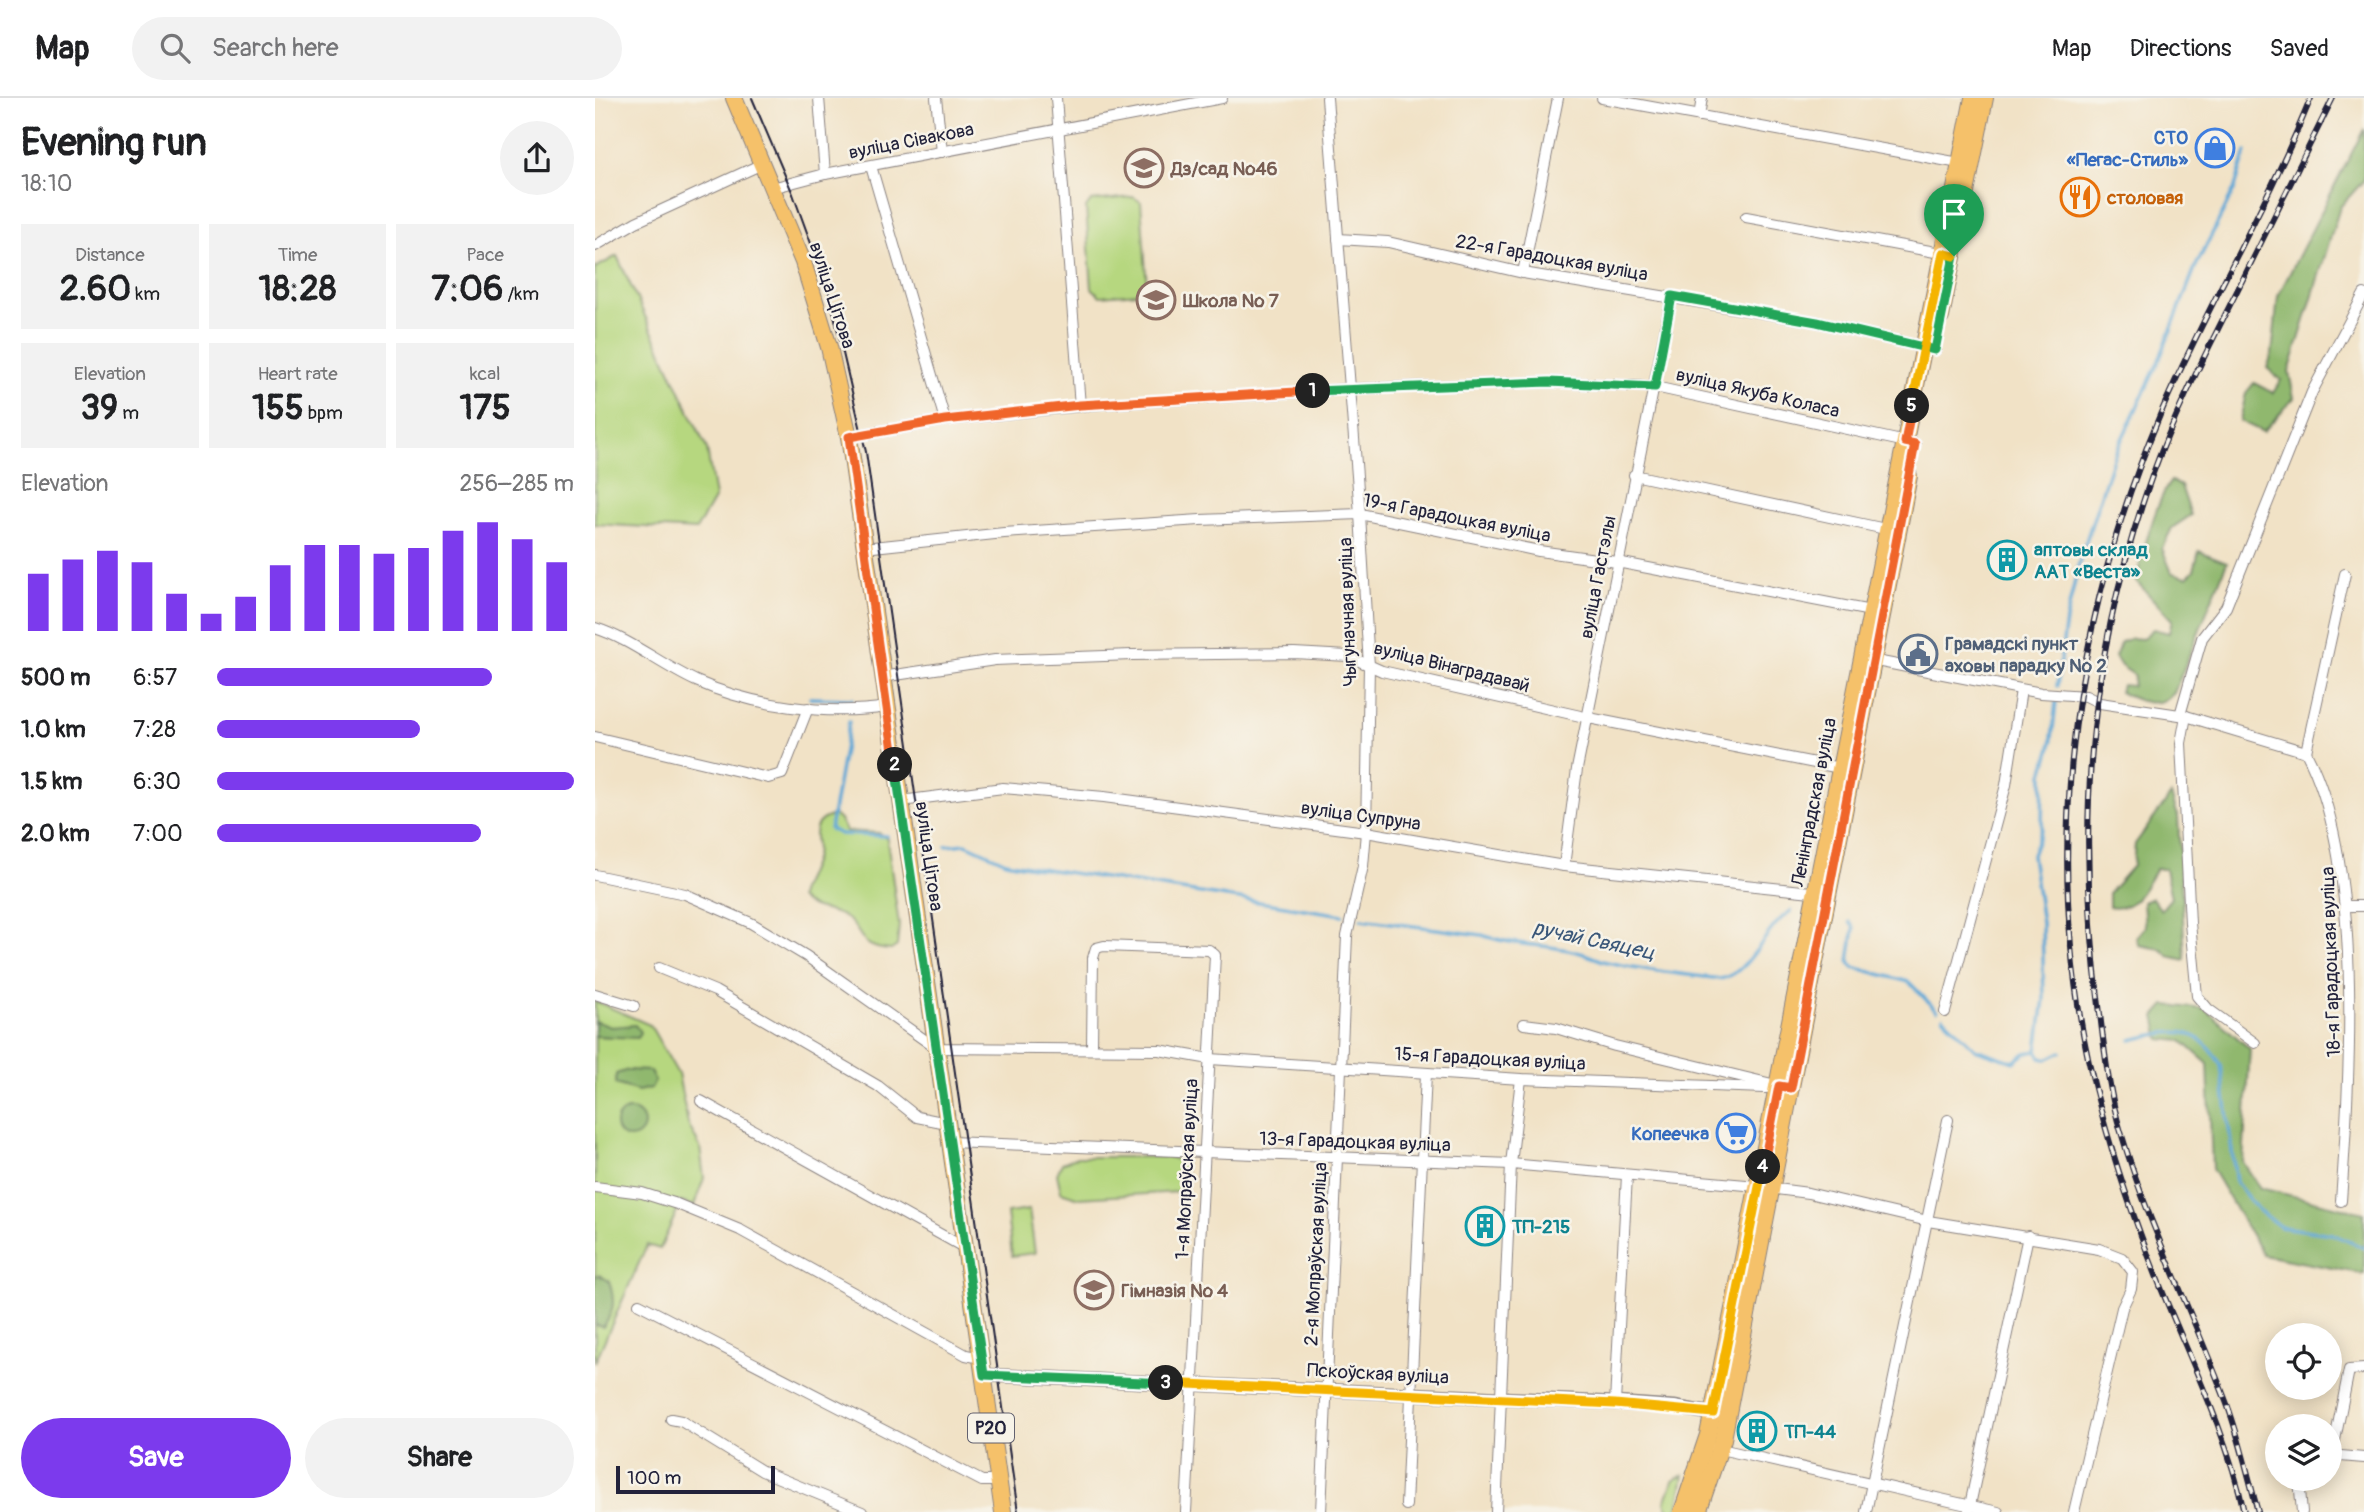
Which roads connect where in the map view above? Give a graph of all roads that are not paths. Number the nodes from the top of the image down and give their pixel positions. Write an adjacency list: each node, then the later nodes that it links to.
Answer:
1 (734, 98): 15 (main road, вуліца Цітова / Р20)
2 (819, 98): 18 (street)
3 (936, 98): 14 (street)
4 (1056, 98): 13 (street)
5 (1222, 98): 13 (street, вуліца Сівакова)
6 (1327, 98): 21 (street, Чыгуначная вуліца)
7 (1558, 98): 24 (street)
8 (1602, 98): 12 (street)
9 (1702, 98): 12 (street)
10 (1973, 98): 16 (main road, Ленінградская вуліца)
11 (1985, 98): 16 (main road, Ленінградская вуліца)
12 (1699, 116): 16 (street)
13 (1059, 130): 14 (street, вуліца Сівакова); 30 (street)
14 (942, 152): 17 (street, вуліца Сівакова)
15 (762, 164): 19 (main road, вуліца Цітова / Р20); 22 (street)
16 (1967, 164): 23 (main road, Ленінградская вуліца)
17 (871, 166): 18 (street, вуліца Сівакова); 31 (street)
18 (825, 174): 19 (street, вуліца Сівакова)
19 (772, 188): 32 (main road, вуліца Цітова / Р20)
20 (1746, 217): 23 (street)
21 (1338, 239): 24 (street, 22-я Гарадоцкая вуліца); 29 (street, Чыгуначная вуліца)
22 (595, 246)
23 (1948, 254): 27 (main road, Ленінградская вуліца)
24 (1523, 273): 26 (street, 22-я Гарадоцкая вуліца)
25 (2364, 294): 48 (street)
26 (1672, 296): 27 (street, 22-я Гарадоцкая вуліца); 28 (street, вуліца Гастэлы)
27 (1929, 349): 33 (main road, Ленінградская вуліца)
28 (1655, 387): 29 (street, вуліца Якуба Коласа); 33 (street, вуліца Якуба Коласа); 34 (street, вуліца Гастэлы)
29 (1350, 388): 30 (street, вуліца Якуба Коласа); 35 (street, Чыгуначная вуліца)
30 (1080, 405): 31 (street, вуліца Якуба Коласа)
31 (945, 420): 32 (street, вуліца Якуба Коласа)
32 (849, 437): 37 (main road, вуліца Цітова / Р20)
33 (1910, 443): 36 (main road, Ленінградская вуліца)
34 (1634, 475): 36 (street); 38 (street, вуліца Гастэлы)
35 (1360, 514): 37 (street, 19-я Гарадоцкая вуліца); 38 (street, 19-я Гарадоцкая вуліца); 43 (street, Чыгуначная вуліца)
36 (1893, 530): 40 (main road, Ленінградская вуліца)
37 (864, 548): 44 (main road, вуліца Цітова / Р20)
38 (1618, 562): 40 (street, 19-я Гарадоцкая вуліца); 49 (street, вуліца Гастэлы)
39 (2345, 574): 51 (street)
40 (1878, 612): 42 (main road, Ленінградская вуліца)
41 (595, 628): 47 (street)
42 (1869, 660): 45 (street); 52 (main road, Ленінградская вуліца)
43 (1369, 666): 44 (street, вуліца Вінаградавай); 49 (street, вуліца Вінаградавай); 54 (street, Чыгуначная вуліца)
44 (883, 677): 46 (main road, вуліца Цітова / Р20)
45 (2021, 690): 48 (street); 63 (street)
46 (887, 707): 47 (street); 53 (main road, вуліца Цітова / Р20)
47 (808, 708): 50 (street)
48 (2183, 716): 51 (street); 65 (street)
49 (1589, 718): 52 (street, вуліца Вінаградавай); 55 (street, вуліца Гастэлы)
50 (595, 737)
51 (2305, 752): 58 (street, 18-я Гарадоцкая вуліца)
52 (1847, 770): 57 (main road, Ленінградская вуліца)
53 (901, 801): 54 (street, вуліца Супруна); 67 (main road, вуліца Цітова / Р20)
54 (1366, 832): 55 (street, вуліца Супруна); 69 (street, 2-я Мопраўская вуліца)
55 (1564, 866): 57 (street, вуліца Супруна)
56 (595, 875): 67 (street)
57 (1822, 894): 72 (main road, Ленінградская вуліца)
58 (2349, 906): 59 (street); 84 (street, 18-я Гарадоцкая вуліца)
59 (2364, 906)
60 (659, 968): 75 (street)
61 (595, 994): 62 (street)
62 (633, 1006)
63 (1945, 1012)
64 (1524, 1024): 72 (street, 15-я Гарадоцкая вуліца)
65 (2255, 1043)
66 (1092, 1047): 67 (street, 15-я Гарадоцкая вуліца); 68 (street, 15-я Гарадоцкая вуліца); 68 (street, 1-я Мопраўская вуліца)
67 (936, 1048): 75 (main road, вуліца Цітова / Р20)
68 (1210, 1059): 69 (street, 15-я Гарадоцкая вуліца); 77 (street, 1-я Мопраўская вуліца)
69 (1341, 1067): 70 (street, 15-я Гарадоцкая вуліца); 78 (street, 2-я Мопраўская вуліца)
70 (1426, 1073): 71 (street, 15-я Гарадоцкая вуліца); 79 (street)
71 (1521, 1079): 72 (street, 15-я Гарадоцкая вуліца); 80 (street)
72 (1785, 1087): 83 (main road, Ленінградская вуліца)
73 (701, 1101): 87 (street)
74 (1948, 1120): 85 (street)
75 (947, 1124): 76 (main road, вуліца Цітова / Р20)
76 (950, 1142): 77 (street, 13-я Гарадоцкая вуліца); 87 (main road, вуліца Цітова / Р20)
77 (1202, 1153): 78 (street, 13-я Гарадоцкая вуліца); 92 (street, 1-я Мопраўская вуліца)
78 (1337, 1155): 79 (street, 13-я Гарадоцкая вуліца); 93 (street, 2-я Мопраўская вуліца)
79 (1420, 1161): 80 (street, 13-я Гарадоцкая вуліца); 94 (street)
80 (1511, 1164): 81 (street, 13-я Гарадоцкая вуліца); 95 (street)
81 (1627, 1175): 83 (street, 13-я Гарадоцкая вуліца); 96 (street)
82 (595, 1187): 89 (street)
83 (1765, 1188): 85 (street, 13-я Гарадоцкая вуліца); 98 (main road, Ленінградская вуліца)
84 (2341, 1201)
85 (1928, 1221): 86 (street, 13-я Гарадоцкая вуліца); 104 (street)
86 (2028, 1236): 107 (street); 117 (street, 13-я Гарадоцкая вуліца)
87 (965, 1248): 89 (main road, вуліца Цітова / Р20)
88 (639, 1304): 103 (street)
89 (981, 1358): 91 (main road, вуліца Цітова / Р20)
90 (2364, 1369): 97 (street)
91 (984, 1375): 92 (street, Пскоўская вуліца); 103 (main road, вуліца Цітова / Р20)
92 (1193, 1384): 93 (street, Пскоўская вуліца); 110 (street, 1-я Мопраўская вуліца)
93 (1326, 1389): 94 (street, Пскоўская вуліца); 111 (street, 2-я Мопраўская вуліца)
94 (1412, 1395): 95 (street, Пскоўская вуліца); 106 (street)
95 (1500, 1398): 96 (street, Пскоўская вуліца); 112 (street)
96 (1615, 1404): 98 (street, Пскоўская вуліца)
97 (2339, 1414)
98 (1720, 1415): 100 (main road, Ленінградская вуліца)
99 (671, 1419): 108 (street)
100 (1713, 1448): 104 (street); 113 (main road, Ленінградская вуліца); 114 (main road, Ленінградская вуліца)
101 (2342, 1456): 102 (street)
102 (2364, 1458)
103 (999, 1481): 109 (main road, вуліца Цітова / Р20)
104 (1872, 1484): 107 (street); 115 (street)
105 (2300, 1491): 118 (street)
106 (1406, 1505)
107 (1969, 1509): 116 (street)
108 (862, 1512)
109 (1003, 1512)
110 (1186, 1512)
111 (1321, 1512)
112 (1496, 1512)
113 (1682, 1512)
114 (1697, 1512)
115 (1866, 1512)
116 (1998, 1512)
117 (2074, 1512)
118 (2302, 1512)

